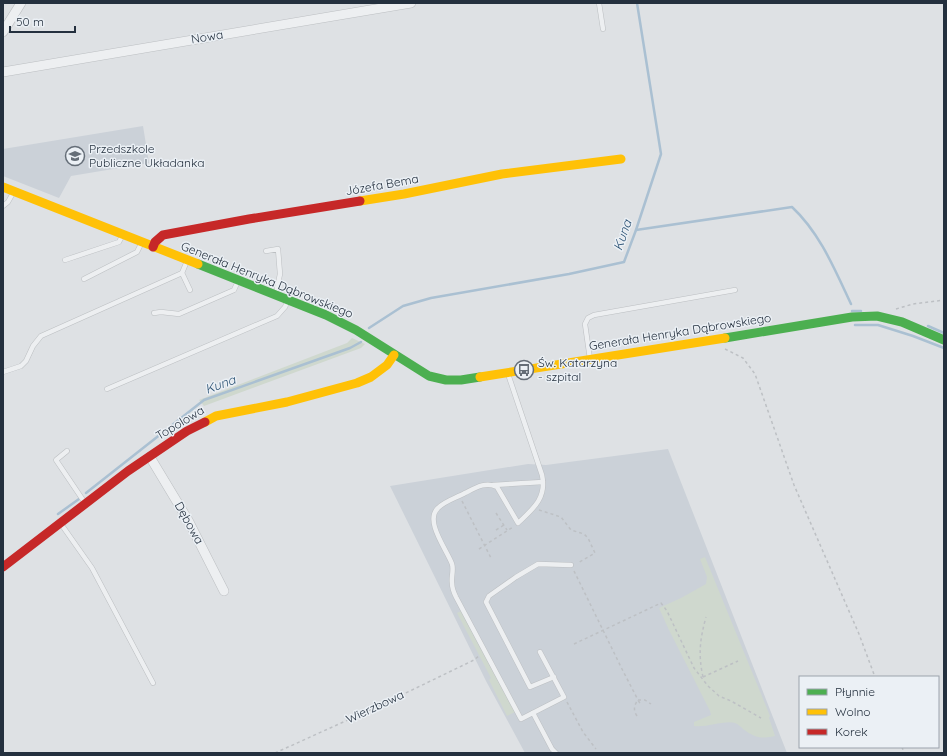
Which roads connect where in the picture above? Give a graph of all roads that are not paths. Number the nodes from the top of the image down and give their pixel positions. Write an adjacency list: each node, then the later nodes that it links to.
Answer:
1 (20, 3): 5 (street)
2 (407, 3): 6 (street, Nowa)
3 (599, 3): 4 (lane)
4 (603, 29)
5 (3, 32)
6 (3, 72)
7 (621, 159): 13 (street, Józefa Bema)
8 (3, 187): 9 (street, Generała Henryka Dąbrowskiego)
9 (14, 191): 10 (lane); 11 (street, Generała Henryka Dąbrowskiego)
10 (3, 206)
11 (123, 234): 12 (street, Generała Henryka Dąbrowskiego); 15 (lane)
12 (142, 242): 13 (street, Generała Henryka Dąbrowskiego); 18 (lane)
13 (153, 247): 16 (street, Generała Henryka Dąbrowskiego)
14 (266, 250): 22 (lane)
15 (65, 260)
16 (187, 260): 17 (lane); 19 (street, Generała Henryka Dąbrowskiego)
17 (182, 273): 20 (lane); 28 (lane)
18 (84, 278)
19 (238, 280): 22 (street, Generała Henryka Dąbrowskiego); 24 (lane)
20 (190, 290)
21 (734, 290): 27 (lane)
22 (275, 295): 23 (street, Generała Henryka Dąbrowskiego)
23 (288, 300): 26 (street, Generała Henryka Dąbrowskiego); 30 (lane)
24 (154, 313)
25 (944, 340): 27 (street, Generała Henryka Dąbrowskiego)
26 (394, 354): 29 (street, Generała Henryka Dąbrowskiego); 32 (street, Topolowa)
27 (590, 359): 29 (street, Generała Henryka Dąbrowskiego)
28 (3, 372)
29 (508, 373): 33 (lane)
30 (107, 390)
31 (67, 451): 35 (lane)
32 (150, 457): 35 (street, Topolowa); 39 (street, Dębowa)
33 (543, 482): 34 (lane); 34 (lane)
34 (492, 485): 43 (lane)
35 (85, 503): 36 (street, Topolowa)
36 (60, 522): 38 (street, Topolowa); 42 (lane)
37 (571, 565): 41 (lane)
38 (3, 567)
39 (224, 591)
40 (540, 652): 41 (lane)
41 (554, 677): 43 (lane)
42 (153, 684)
43 (533, 713): 44 (lane)
44 (556, 753)

